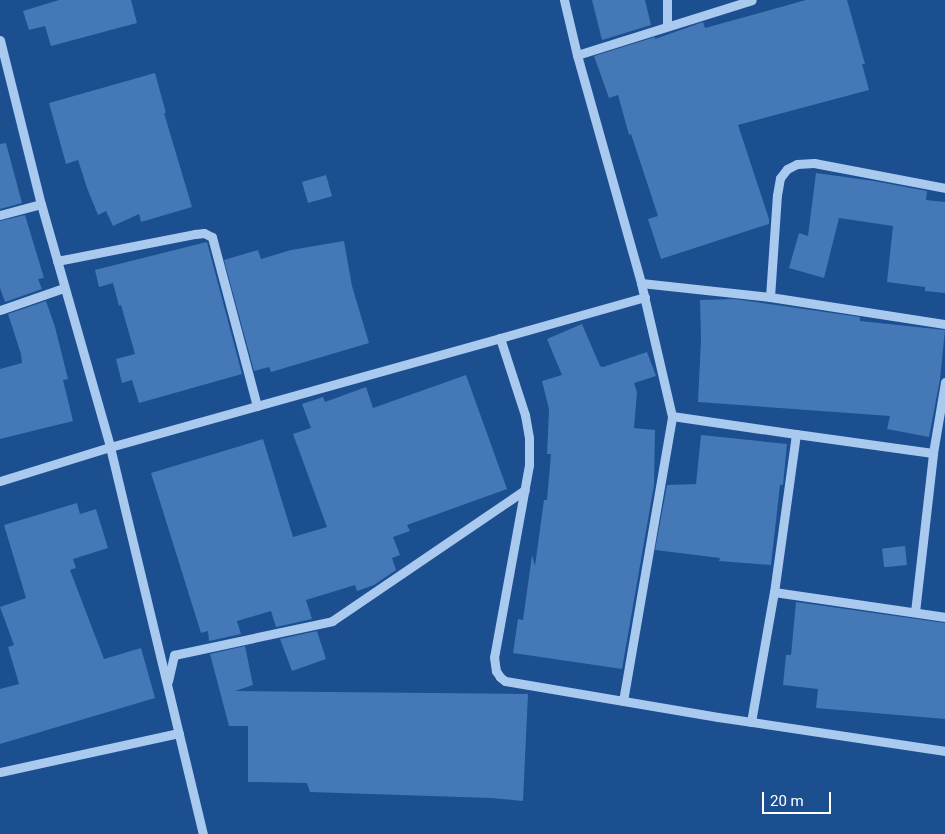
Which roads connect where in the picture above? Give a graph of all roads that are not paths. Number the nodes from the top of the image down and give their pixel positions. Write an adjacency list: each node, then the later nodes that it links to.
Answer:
1 (564, 0): 6 (street)
2 (667, 0): 4 (street)
3 (752, 0): 4 (street)
4 (667, 25): 6 (street)
5 (0, 40): 8 (street)
6 (577, 55): 11 (street)
7 (945, 188): 13 (street)
8 (41, 204): 9 (street); 10 (street)
9 (0, 215)
10 (57, 260): 12 (street); 19 (street)
11 (641, 283): 13 (street); 14 (street)
12 (64, 288): 15 (street); 22 (street)
13 (770, 296): 16 (street)
14 (644, 297): 17 (street); 20 (street)
15 (0, 310)
16 (945, 324)
17 (500, 338): 19 (street); 25 (street)
18 (945, 382): 23 (street)
19 (257, 406): 22 (street)
20 (672, 416): 21 (street); 30 (street)
21 (796, 434): 23 (street); 26 (street)
22 (110, 447): 24 (street); 29 (street)
23 (934, 453): 27 (street)
24 (0, 481)
25 (525, 490): 29 (street); 30 (street)
26 (774, 592): 27 (street); 31 (street)
27 (915, 612): 28 (street)
28 (945, 617)
29 (167, 684): 32 (street)
30 (624, 701): 31 (street)
31 (751, 722): 33 (street)
32 (179, 733): 34 (street); 35 (street)
33 (945, 751)
34 (0, 772)
35 (203, 834)

